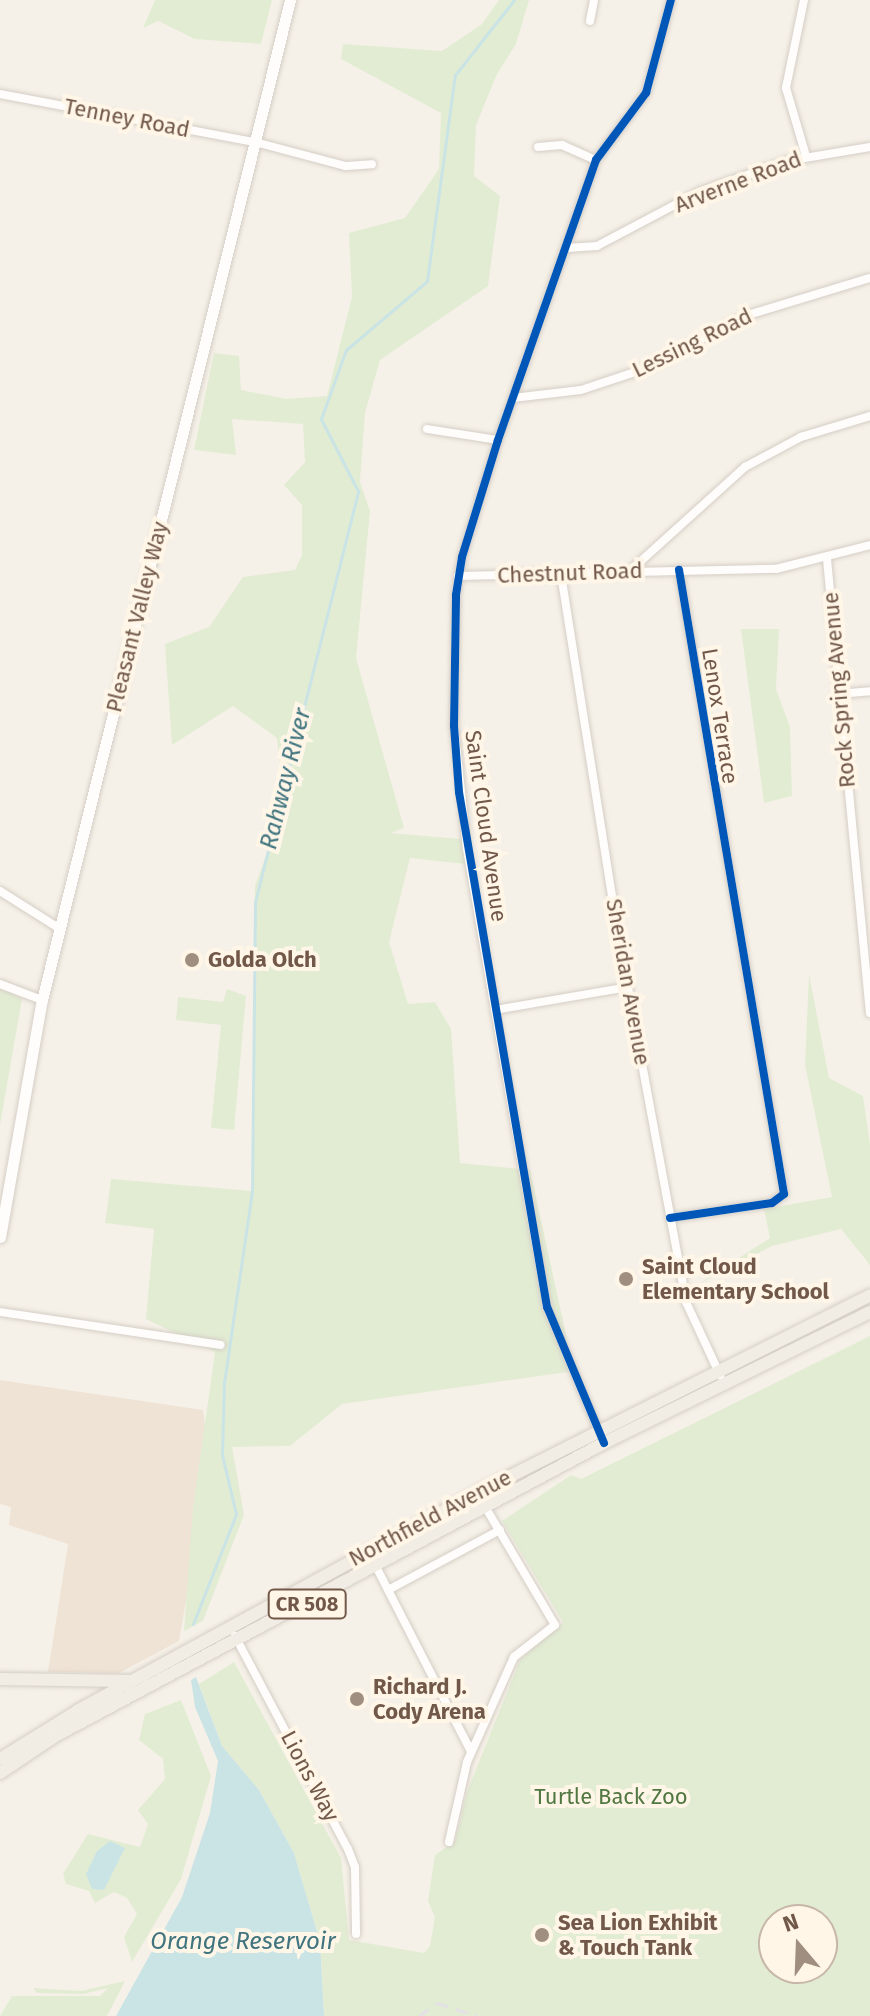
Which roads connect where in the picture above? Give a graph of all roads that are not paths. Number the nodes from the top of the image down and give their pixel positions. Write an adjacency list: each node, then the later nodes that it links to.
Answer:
1 (290, 0): 7 (main road, Pleasant Valley Way)
2 (594, 0): 5 (street)
3 (671, 0): 11 (street, Saint Cloud Avenue)
4 (804, 0): 10 (street)
5 (590, 21)
6 (0, 94): 7 (street, Tenney Road)
7 (255, 142): 12 (street, Tenney Road); 28 (main road, Pleasant Valley Way)
8 (538, 147): 11 (street)
9 (870, 147): 10 (street, Arverne Road)
10 (806, 156): 13 (street, Arverne Road)
11 (596, 160): 13 (street, Saint Cloud Avenue)
12 (372, 164)
13 (567, 248): 15 (street, Saint Cloud Avenue)
14 (870, 278): 15 (street, Lessing Road)
15 (513, 398): 18 (street, Saint Cloud Avenue)
16 (870, 416): 21 (street)
17 (427, 429): 18 (street)
18 (498, 440): 24 (street, Saint Cloud Avenue)
19 (870, 545): 20 (street, Chestnut Road)
20 (827, 559): 22 (street, Chestnut Road); 26 (street, Rock Spring Avenue)
21 (631, 570): 22 (street, Chestnut Road); 23 (street, Chestnut Road)
22 (679, 570): 34 (street, Lenox Terrace)
23 (561, 574): 24 (street, Chestnut Road); 30 (street, Sheridan Avenue)
24 (458, 576): 32 (street, Saint Cloud Avenue)
25 (870, 691): 26 (street)
26 (838, 694): 33 (street, Rock Spring Avenue)
27 (0, 891): 28 (street)
28 (60, 929): 31 (main road, Pleasant Valley Way)
29 (0, 984): 31 (street)
30 (628, 987): 32 (street); 34 (street, Sheridan Avenue)
31 (42, 1000): 35 (main road, Pleasant Valley Way)
32 (495, 1010): 42 (street, Saint Cloud Avenue)
33 (870, 1013)
34 (670, 1218): 40 (street, Sheridan Avenue)
35 (0, 1237)
36 (870, 1295): 40 (main road, Northfield Avenue / CR 508)
37 (0, 1312): 39 (street)
38 (870, 1312): 41 (main road, Northfield Avenue / CR 508)
39 (221, 1345)
40 (717, 1369): 41 (street, Sheridan Avenue); 42 (main road, Northfield Avenue / CR 508)
41 (724, 1382): 42 (main road, Northfield Avenue / CR 508)
42 (601, 1436): 43 (main road, Northfield Avenue / CR 508); 44 (main road, Northfield Avenue / CR 508)
43 (477, 1493): 44 (street); 46 (main road, Northfield Avenue / CR 508)
44 (486, 1506): 45 (street); 47 (main road, Northfield Avenue / CR 508)
45 (500, 1530): 48 (street); 54 (street)
46 (368, 1551): 47 (street); 49 (main road, Northfield Avenue / CR 508)
47 (376, 1567): 48 (street); 50 (main road, Northfield Avenue / CR 508)
48 (388, 1590): 54 (street)
49 (231, 1627): 50 (street, Lions Way); 52 (main road, Northfield Avenue / CR 508)
50 (238, 1641): 53 (main road, Northfield Avenue / CR 508); 58 (street, Lions Way)
51 (0, 1679): 52 (main road)
52 (132, 1680): 53 (main road, Northfield Avenue / CR 508)
53 (112, 1699): 55 (main road, Northfield Avenue / CR 508); 56 (main road, Northfield Avenue / CR 508)
54 (471, 1751): 57 (street)
55 (0, 1759)
56 (0, 1773)
57 (449, 1842)
58 (356, 1934)

